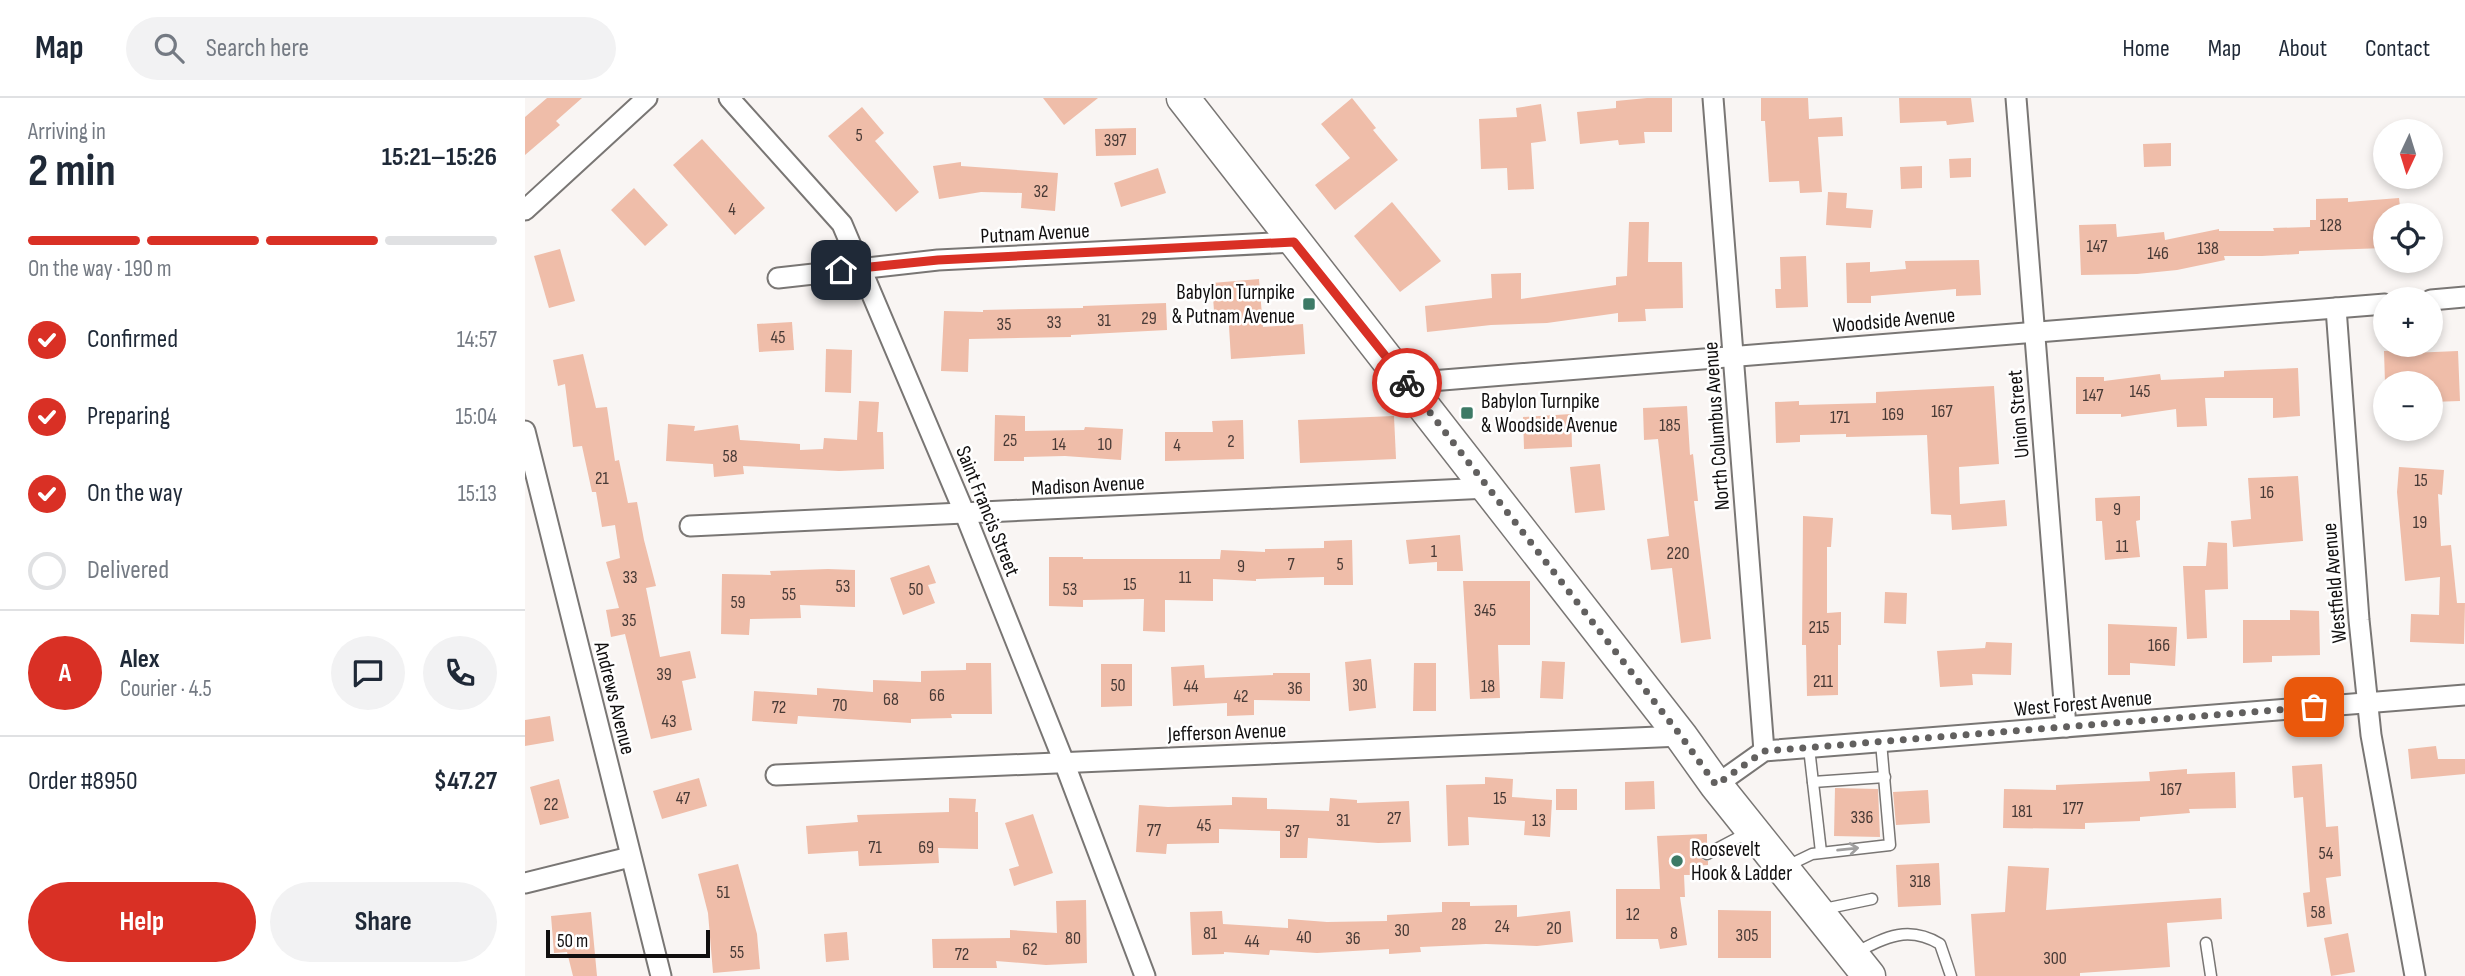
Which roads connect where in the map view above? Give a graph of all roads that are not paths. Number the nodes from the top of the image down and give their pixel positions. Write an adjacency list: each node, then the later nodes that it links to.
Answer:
1 (647, 98): 6 (street)
2 (729, 98): 8 (street, Saint Francis Street)
3 (1184, 98): 7 (main road)
4 (1713, 98): 15 (street, North Columbus Avenue)
5 (2016, 98): 14 (street, Union Street)
6 (525, 210)
7 (1294, 242): 8 (street, Putnam Avenue); 16 (main road)
8 (862, 268): 9 (street, Putnam Avenue); 19 (street, Saint Francis Street)
9 (778, 278)
10 (2465, 297): 11 (street)
11 (2443, 299)
12 (2373, 305): 13 (street, Woodside Avenue)
13 (2336, 308): 14 (street, Woodside Avenue); 22 (street, Westfield Avenue)
14 (2035, 332): 15 (street, Woodside Avenue); 23 (street, Union Street)
15 (1734, 356): 16 (street, Woodside Avenue); 27 (street, North Columbus Avenue)
16 (1406, 383): 18 (main road)
17 (525, 431): 36 (street, Andrews Avenue)
18 (1488, 488): 19 (street, Madison Avenue); 24 (main road)
19 (965, 514): 20 (street, Madison Avenue); 28 (street, Saint Francis Street)
20 (690, 526)
21 (2465, 695): 22 (street, West Forest Avenue)
22 (2369, 703): 23 (street, West Forest Avenue); 47 (street, Westfield Avenue)
23 (2066, 727): 25 (street, West Forest Avenue)
24 (1681, 736): 28 (street, Jefferson Avenue); 32 (main road)
25 (1881, 742): 26 (street, West Forest Avenue); 30 (lane)
26 (1809, 748): 27 (street, West Forest Avenue); 31 (lane)
27 (1764, 751): 32 (street)
28 (1064, 762): 29 (street, Jefferson Avenue); 44 (street, Saint Francis Street)
29 (776, 775)
30 (1885, 777): 31 (lane); 34 (lane, one-way to 30)
31 (1813, 782): 34 (lane)
32 (1716, 785): 33 (main road)
33 (1753, 830): 35 (lane); 37 (main road)
34 (1821, 852): 37 (lane)
35 (1707, 854)
36 (630, 857): 38 (street); 43 (street, Andrews Avenue)
37 (1783, 868): 40 (main road)
38 (525, 883)
39 (1872, 899): 40 (lane)
40 (1818, 911): 42 (main road)
41 (2206, 943): 46 (lane)
42 (1861, 965): 45 (lane)
43 (661, 976)
44 (1146, 976)
45 (1951, 976)
46 (2211, 976)
47 (2415, 976)

